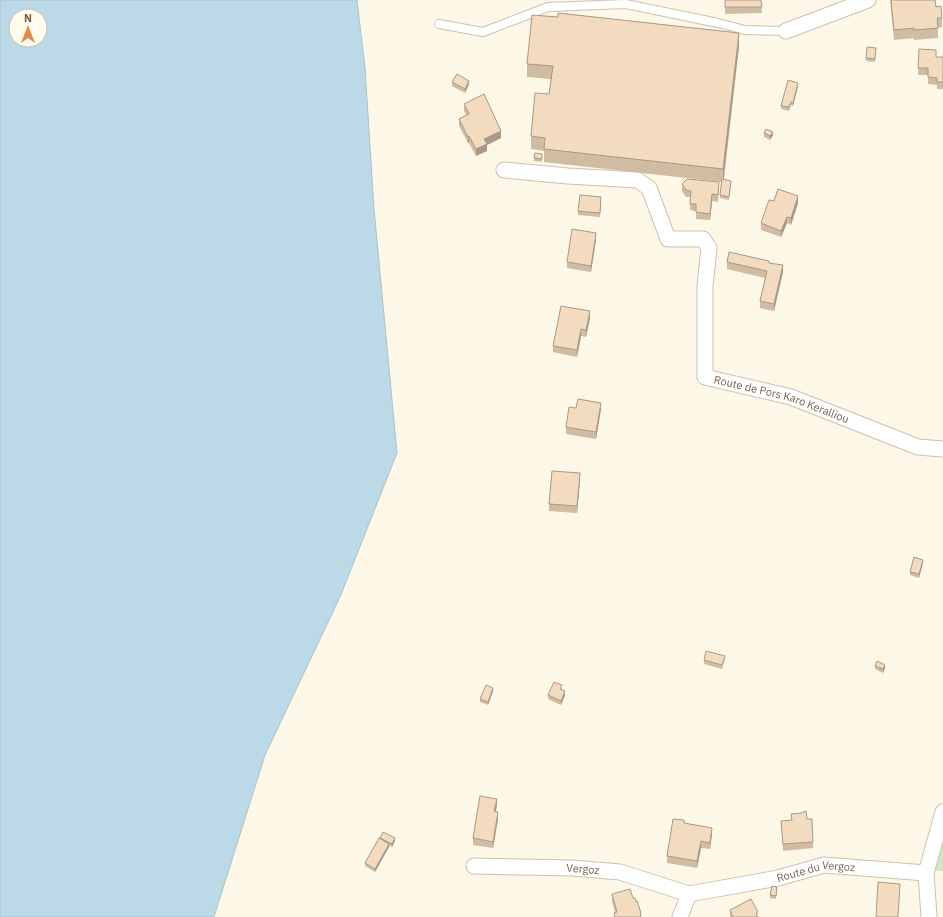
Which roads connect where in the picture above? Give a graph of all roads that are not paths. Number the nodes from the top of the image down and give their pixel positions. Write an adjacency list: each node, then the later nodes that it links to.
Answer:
1 (868, 0): 3 (street)
2 (440, 24): 3 (lane)
3 (786, 31)
4 (504, 170): 5 (street, Route de Pors Karo Keralliou)
5 (943, 449)
6 (943, 812): 8 (street)
7 (474, 866): 9 (street, Vergoz)
8 (926, 873): 9 (street, Route du Vergoz); 11 (street)
9 (689, 894): 10 (street)
10 (680, 917)
11 (929, 917)

